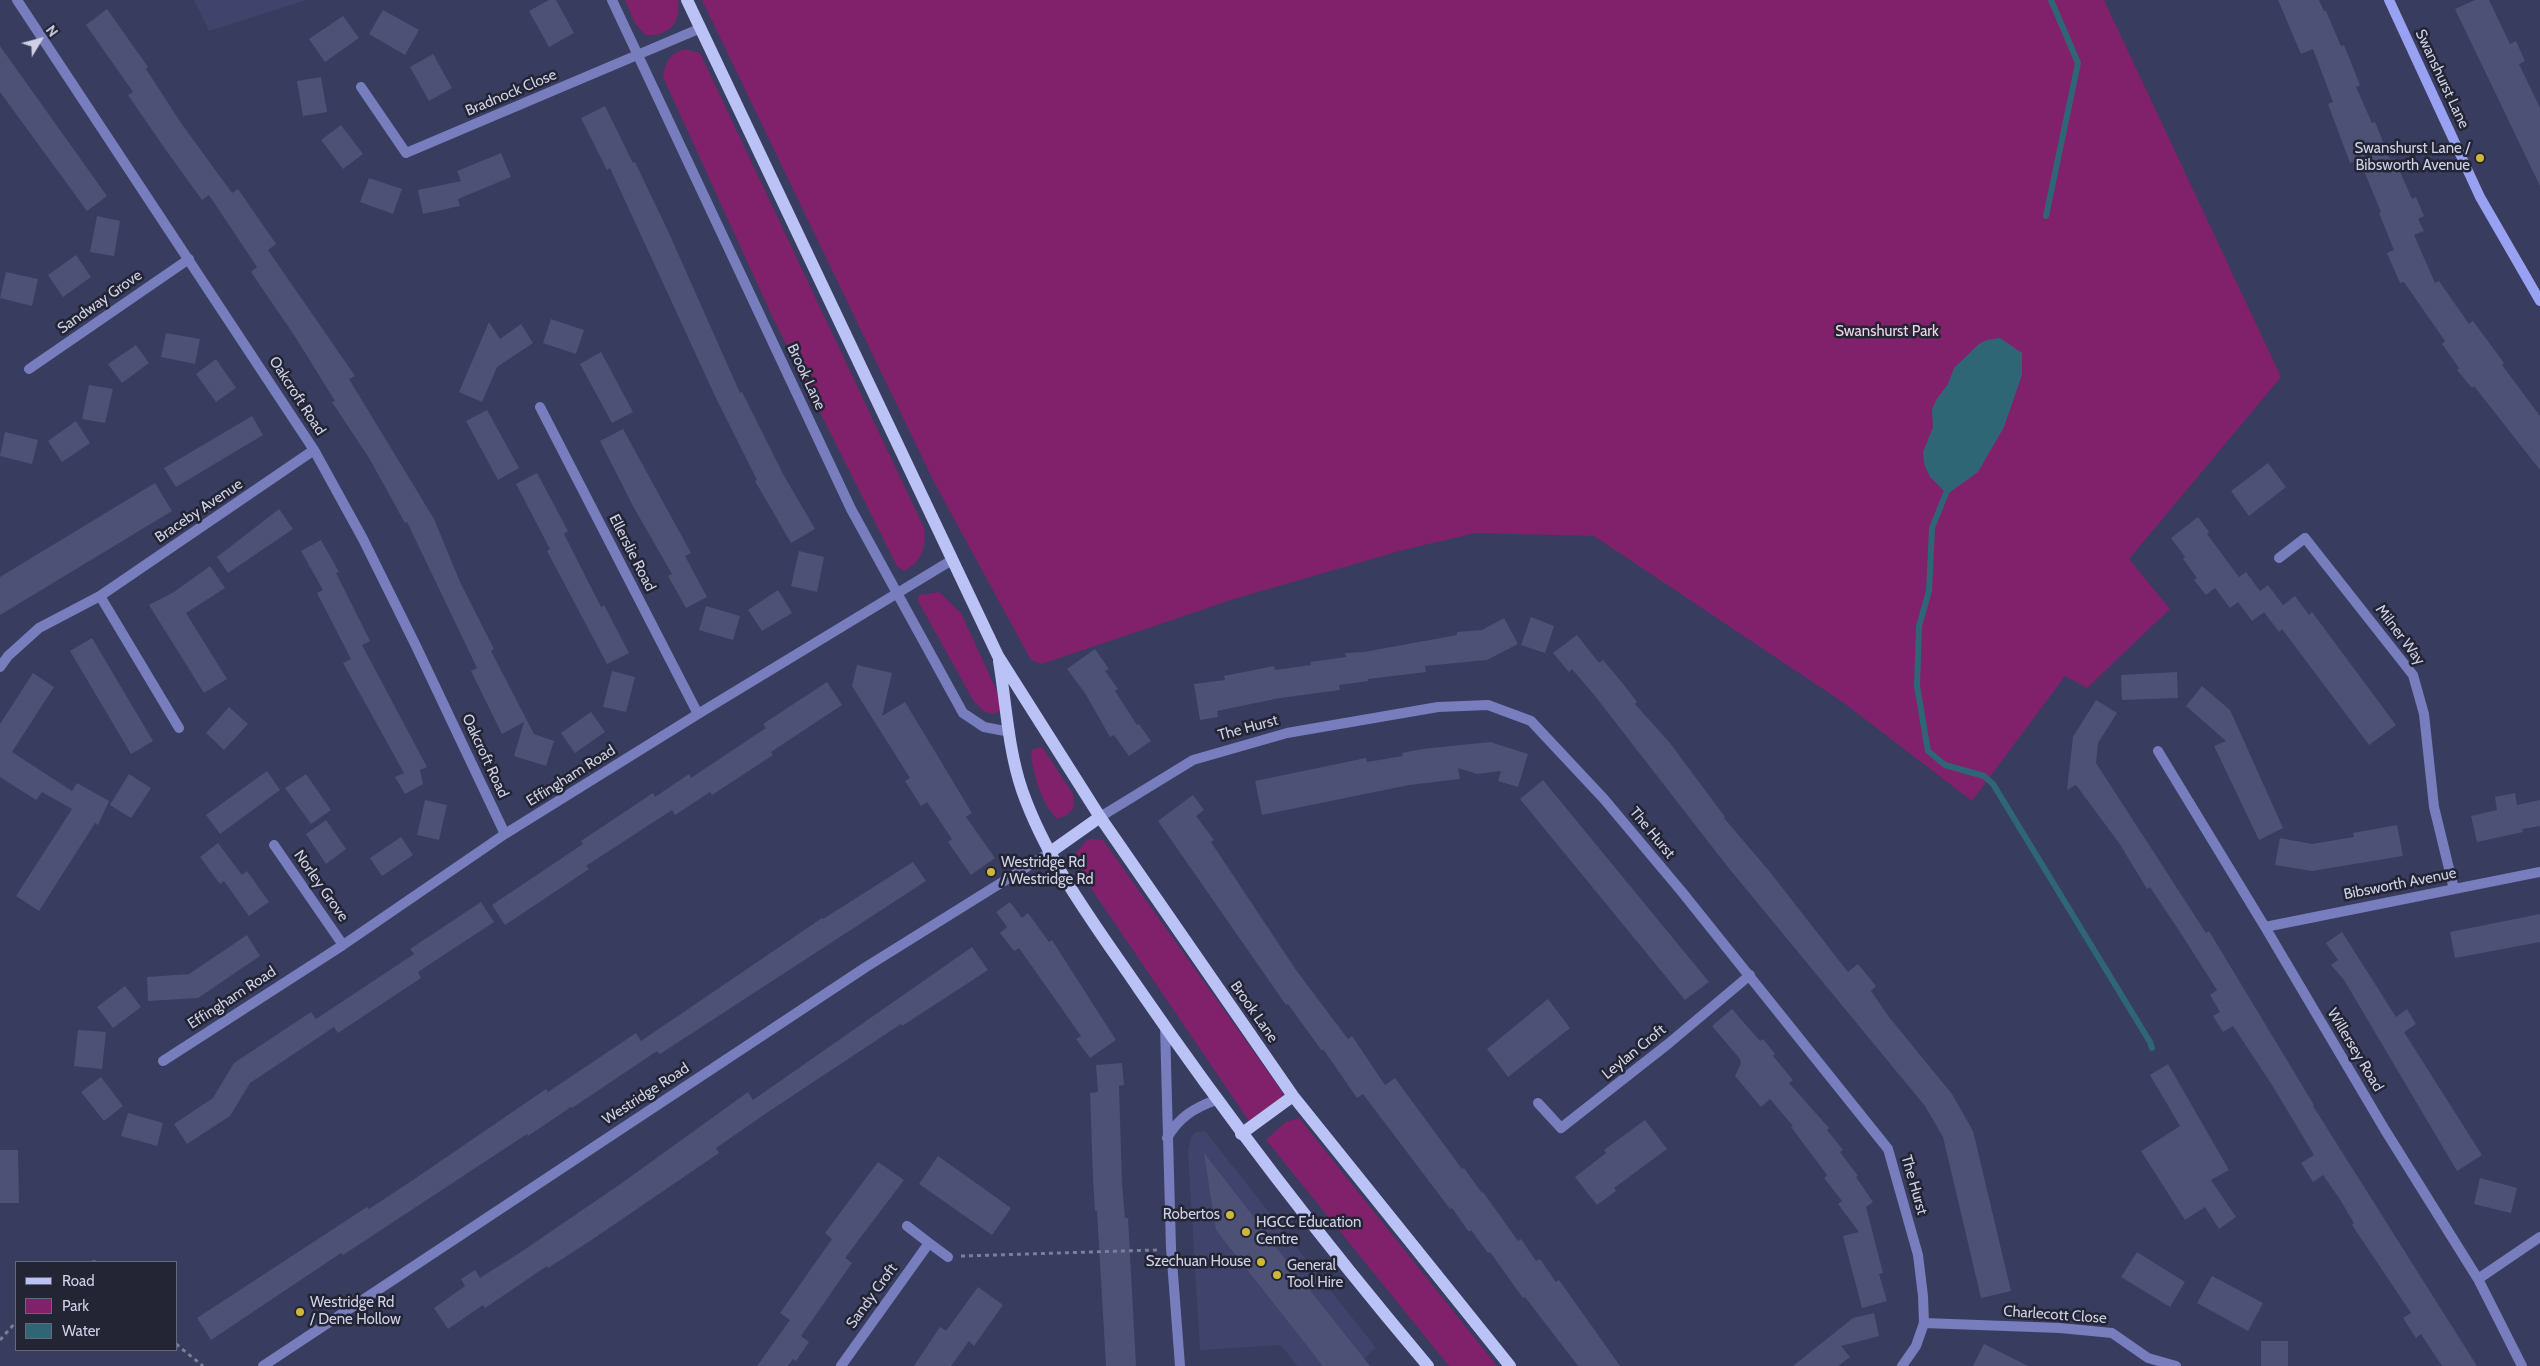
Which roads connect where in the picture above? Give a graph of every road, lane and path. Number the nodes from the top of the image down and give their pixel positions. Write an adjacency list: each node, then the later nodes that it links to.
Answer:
1 (17, 0): 8 (street, Oakcroft Road)
2 (612, 0): 6 (street, Brook Lane)
3 (687, 0): 5 (main road, Brook Lane)
4 (2389, 0): 9 (main road, Swanshurst Lane)
5 (701, 28): 6 (street, Bradnock Close); 14 (main road, Brook Lane)
6 (637, 56): 7 (street, Bradnock Close); 15 (street, Brook Lane)
7 (361, 87)
8 (189, 259): 10 (street, Sandway Grove); 12 (street, Oakcroft Road)
9 (2540, 301)
10 (29, 369)
11 (540, 407): 19 (street, Ellerslie Road)
12 (314, 450): 16 (street, Braceby Avenue); 24 (street, Oakcroft Road)
13 (2279, 558): 28 (street, Milner Way)
14 (952, 560): 15 (street, Effingham Road); 17 (main road, Brook Lane)
15 (897, 593): 19 (street, Effingham Road); 21 (street, Brook Lane)
16 (100, 596): 18 (street, Braceby Avenue); 20 (street)
17 (998, 656): 21 (main road, Brook Lane); 23 (main road, Brook Lane)
18 (0, 667)
19 (698, 714): 24 (street, Effingham Road)
20 (179, 728)
21 (1010, 732): 26 (main road, Brook Lane)
22 (2158, 751): 29 (street, Willersey Road)
23 (1100, 818): 26 (main road); 31 (street, The Hurst); 34 (main road, Brook Lane)
24 (505, 834): 30 (street, Effingham Road)
25 (274, 845): 30 (street, Norley Grove)
26 (1050, 852): 32 (main road, Brook Lane); 50 (street, Westridge Road)
27 (2540, 872): 28 (street, Bibsworth Avenue)
28 (2454, 889): 29 (street, Bibsworth Avenue)
29 (2265, 927): 44 (street, Willersey Road)
30 (343, 945): 33 (street, Effingham Road)
31 (1750, 975): 36 (street, Leylan Croft); 46 (street, The Hurst)
32 (1165, 1026): 35 (main road, Brook Lane); 38 (street)
33 (163, 1061)
34 (1293, 1096): 37 (main road); 54 (main road, Brook Lane)
35 (1216, 1100): 37 (main road, Brook Lane); 38 (street)
36 (1538, 1103)
37 (1241, 1134): 53 (main road, Brook Lane)
38 (1166, 1138): 42 (street)
39 (907, 1226): 41 (street)
40 (2540, 1237): 44 (street)
41 (929, 1243): 43 (street); 51 (street, Sandy Croft)
42 (1171, 1248): 43 (path); 52 (street)
43 (948, 1257)
44 (2478, 1279): 57 (street, Willersey Road)
45 (15, 1323): 47 (path)
46 (1924, 1323): 55 (street, The Hurst); 56 (street, Charlecott Close)
47 (0, 1340)
48 (178, 1346): 49 (path)
49 (203, 1366)
50 (263, 1366)
51 (841, 1366)
52 (1180, 1366)
53 (1428, 1366)
54 (1510, 1366)
55 (1902, 1366)
56 (2176, 1366)
57 (2522, 1366)

